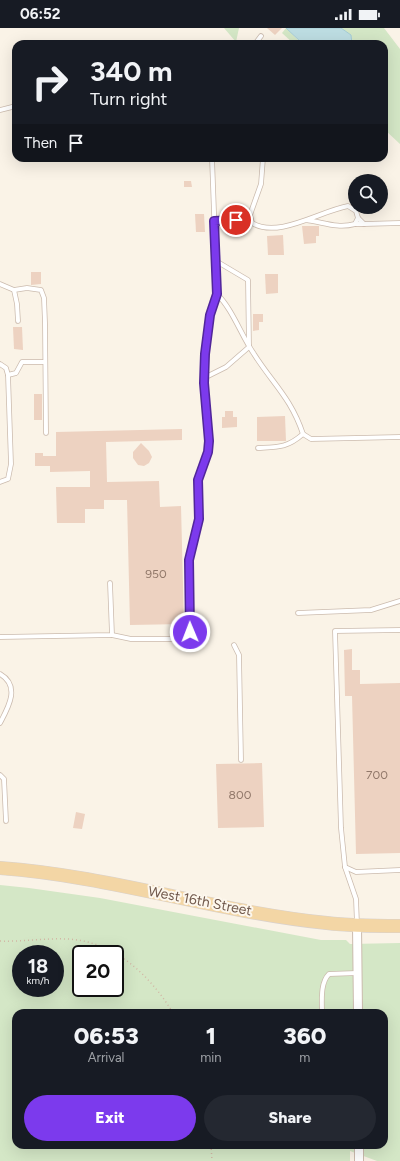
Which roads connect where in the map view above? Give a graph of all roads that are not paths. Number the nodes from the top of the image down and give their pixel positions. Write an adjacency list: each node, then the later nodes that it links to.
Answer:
1 (261, 36): 2 (lane)
2 (258, 40)
3 (12, 107): 4 (lane)
4 (0, 110)
5 (212, 162): 11 (lane)
6 (262, 162): 7 (lane)
7 (250, 215): 9 (lane); 12 (lane)
8 (358, 218): 10 (lane); 13 (lane); 14 (lane)
9 (247, 220): 11 (lane); 12 (lane)
10 (306, 220): 12 (lane); 13 (lane)
11 (214, 221): 16 (lane)
12 (252, 224)
13 (355, 224): 14 (lane)
14 (364, 224): 15 (lane)
15 (400, 224)
16 (216, 261): 19 (lane); 21 (lane)
17 (0, 284): 18 (lane)
18 (14, 290): 20 (lane); 22 (lane)
19 (217, 294): 21 (lane); 25 (lane)
20 (18, 321)
21 (249, 347): 25 (lane); 27 (lane)
22 (44, 362): 24 (lane); 26 (lane)
23 (0, 364): 24 (lane)
24 (8, 375): 30 (lane)
25 (204, 378): 35 (lane)
26 (46, 434)
27 (304, 434): 28 (lane); 29 (lane)
28 (400, 437)
29 (258, 448)
30 (0, 482)
31 (110, 583): 35 (lane)
32 (400, 602): 33 (lane)
33 (298, 613)
34 (400, 630): 43 (lane)
35 (112, 635): 36 (lane)
36 (0, 637)
37 (234, 645): 40 (lane)
38 (0, 674): 39 (lane)
39 (0, 723)
40 (241, 760)
41 (0, 775): 42 (lane)
42 (6, 821)
43 (345, 867): 45 (lane); 46 (lane)
44 (0, 868): 46 (main road, West 16th Street)
45 (400, 870)
46 (357, 926): 47 (main road, West 16th Street); 48 (street)
47 (400, 926)
48 (358, 973): 49 (lane); 50 (street)
49 (322, 1009)
50 (358, 1009)
51 (359, 1149): 52 (street)
52 (359, 1161)

